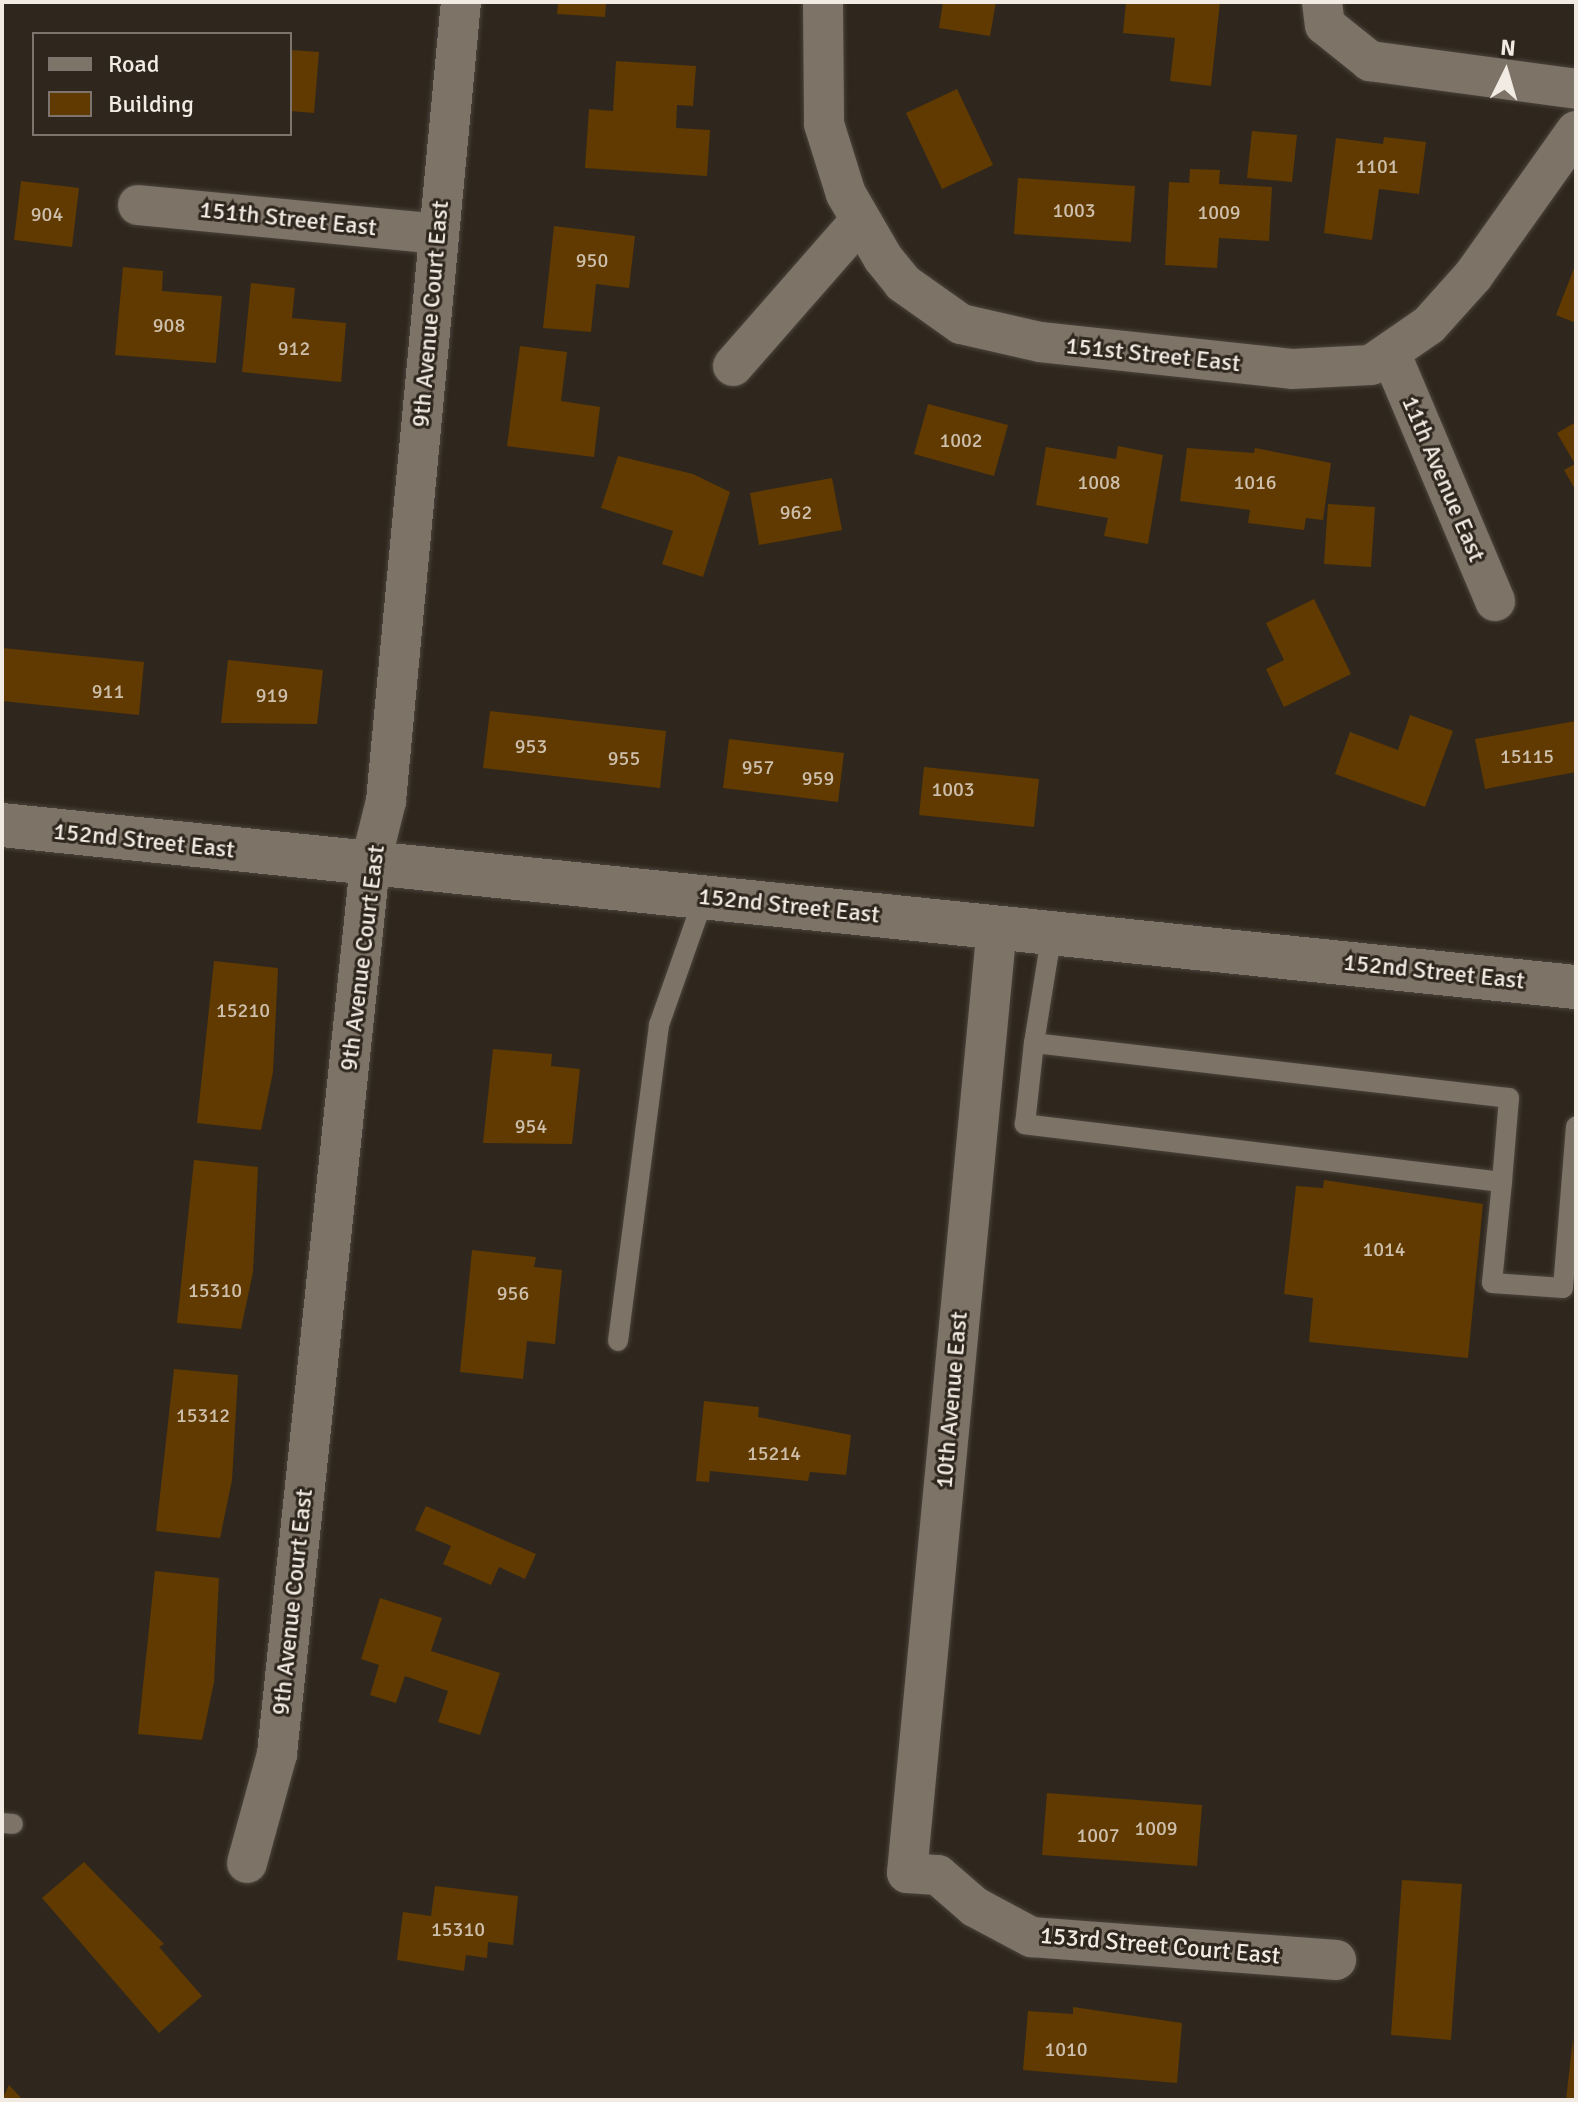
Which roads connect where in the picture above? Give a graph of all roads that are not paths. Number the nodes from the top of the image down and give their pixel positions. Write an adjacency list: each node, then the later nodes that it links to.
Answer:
1 (461, 2): 8 (street, 9th Avenue Court East)
2 (823, 2): 7 (street)
3 (1322, 2): 4 (street)
4 (1576, 89)
5 (1576, 131): 9 (street)
6 (138, 205): 8 (street, 151th Street East)
7 (860, 221): 9 (street, 151st Street East); 10 (street)
8 (438, 234): 13 (street, 9th Avenue Court East)
9 (1392, 357): 11 (street, 11th Avenue East)
10 (733, 366)
11 (1495, 601)
12 (2, 825): 13 (main road, 152nd Street East)
13 (370, 865): 14 (main road, 152nd Street East); 22 (street, 9th Avenue Court East)
14 (704, 897): 15 (main road, 152nd Street East); 21 (lane)
15 (997, 926): 16 (main road, 152nd Street East); 23 (street, 10th Avenue East)
16 (1052, 932): 17 (main road, 152nd Street East); 18 (lane)
17 (1576, 987)
18 (1034, 1043): 20 (lane); 20 (lane)
19 (1576, 1127): 20 (lane)
20 (1502, 1182)
21 (618, 1341)
22 (247, 1863)
23 (907, 1873): 24 (street, 153rd Street Court East)
24 (1336, 1960)

